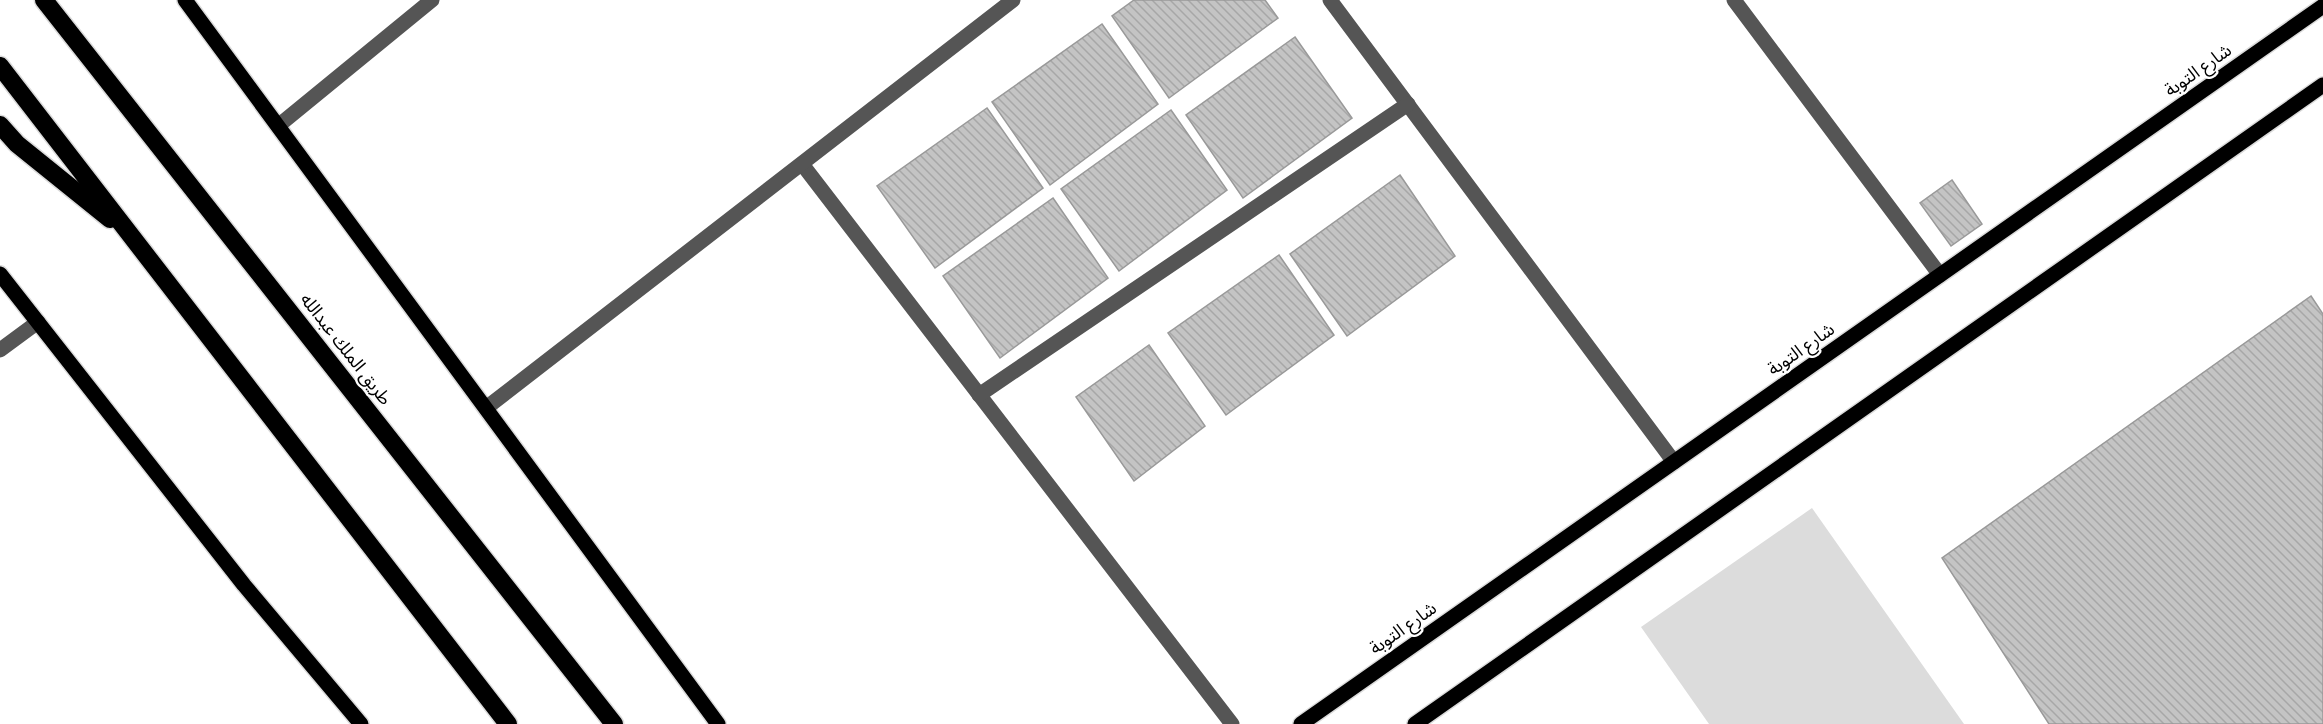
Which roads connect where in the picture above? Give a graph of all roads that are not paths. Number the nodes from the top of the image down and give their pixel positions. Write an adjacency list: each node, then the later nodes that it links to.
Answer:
1 (44, 0): 24 (highway, طريق الملك عبدالله)
2 (185, 0): 12 (main road)
3 (432, 0): 12 (street)
4 (1013, 0): 13 (street)
5 (1330, 0): 10 (street)
6 (1734, 0): 16 (street)
7 (2323, 6): 16 (main road, شارع التوبة)
8 (0, 66): 14 (highway)
9 (2323, 85): 28 (main road)
10 (1408, 105): 19 (street); 21 (street)
11 (0, 125): 14 (highway)
12 (278, 126): 20 (main road)
13 (802, 164): 19 (street); 20 (street)
14 (132, 237): 23 (highway)
15 (0, 274): 17 (main road)
16 (1940, 275): 21 (main road, شارع التوبة)
17 (38, 322): 18 (street); 22 (main road)
18 (0, 350)
19 (979, 394): 26 (street)
20 (486, 408): 25 (main road)
21 (1674, 462): 27 (main road, شارع التوبة)
22 (361, 724)
23 (508, 724)
24 (615, 724)
25 (718, 724)
26 (1232, 724)
27 (1301, 724)
28 (1415, 724)

